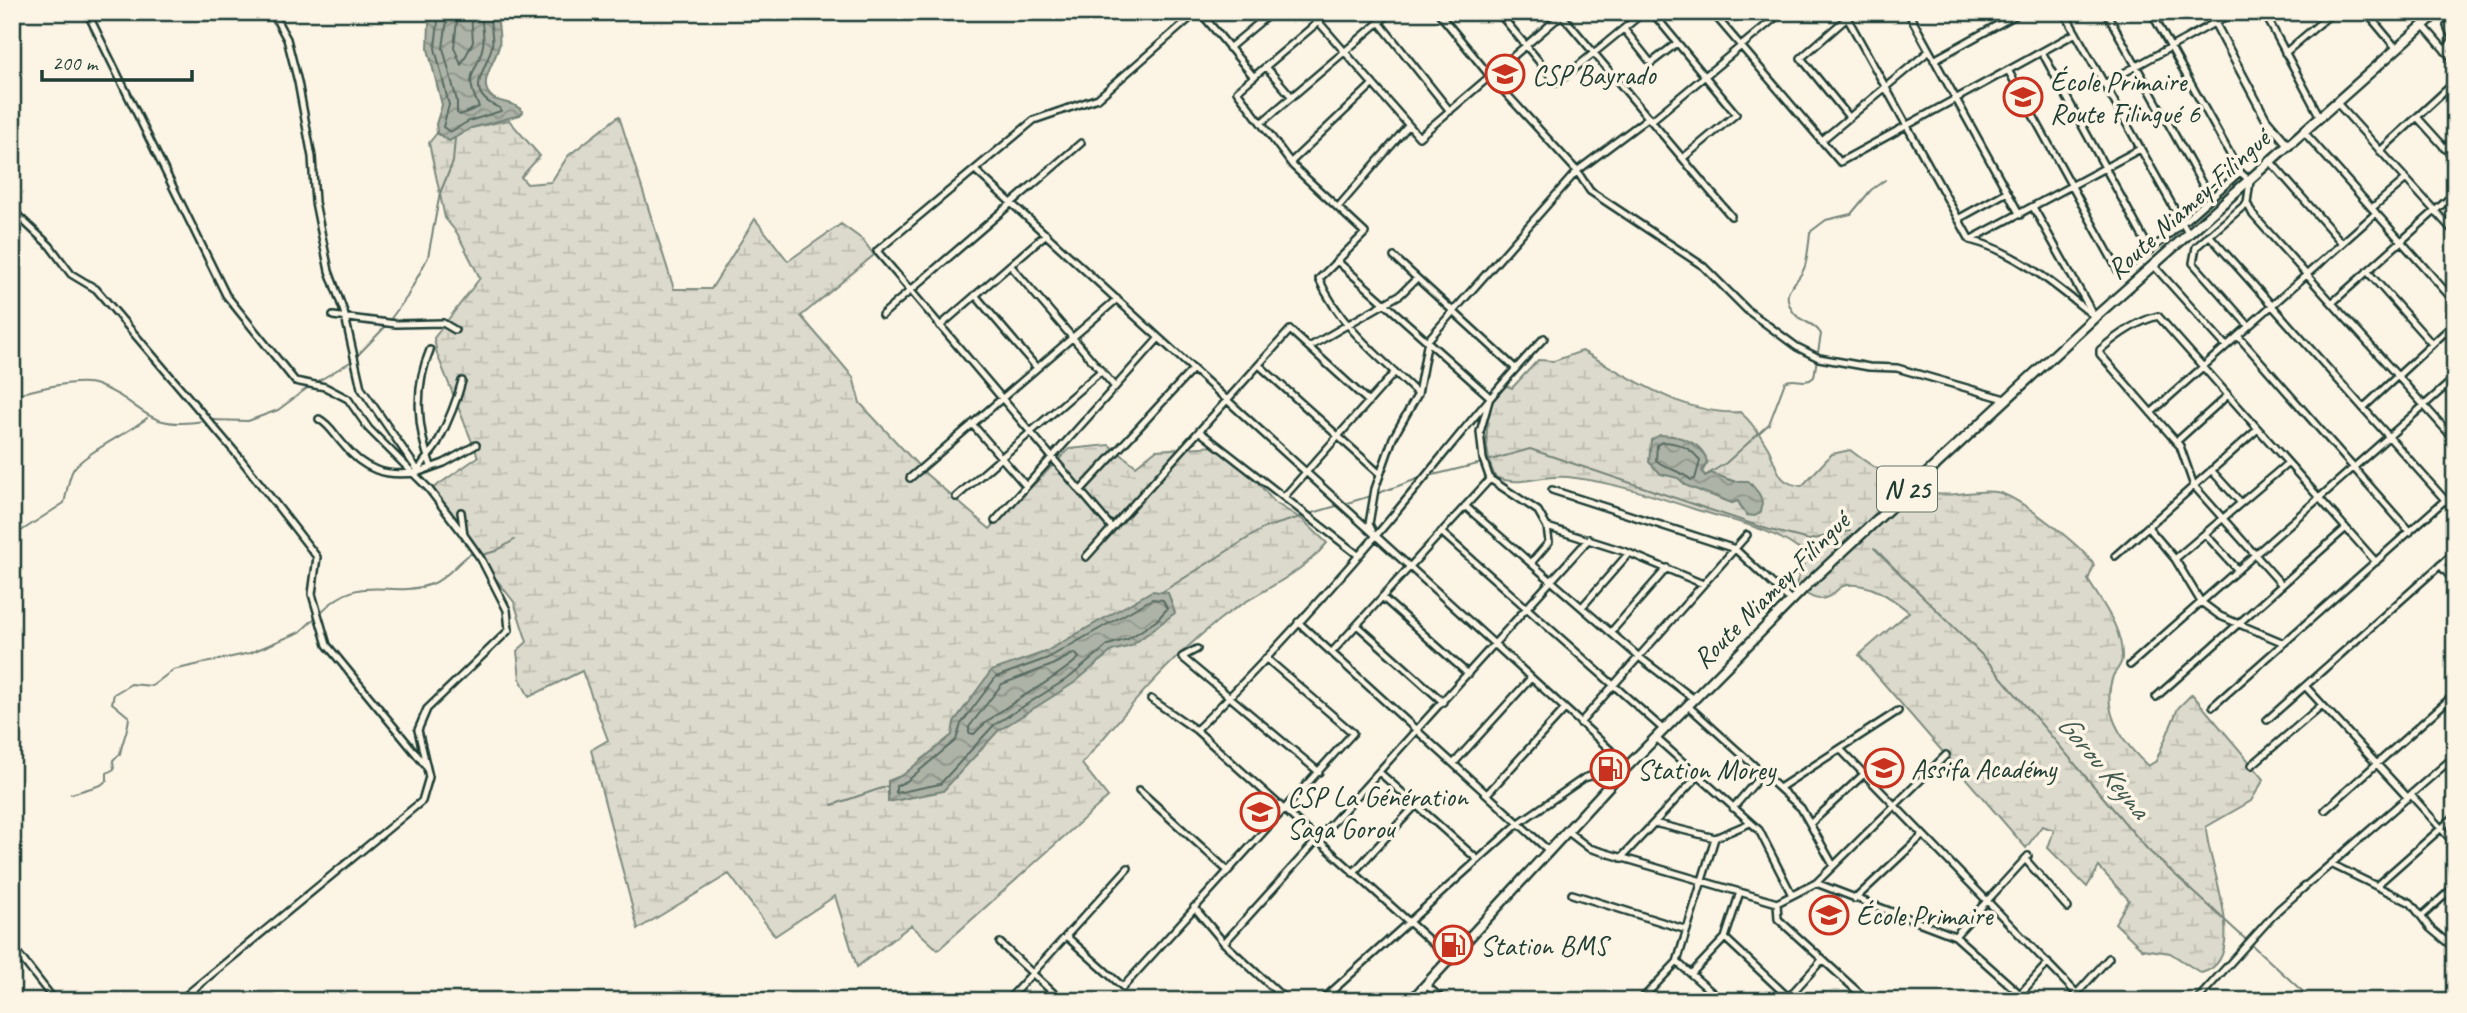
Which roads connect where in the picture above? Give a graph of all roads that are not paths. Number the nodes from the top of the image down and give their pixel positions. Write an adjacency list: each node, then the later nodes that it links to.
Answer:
1 (87, 12): 183 (street)
2 (272, 12): 129 (street)
3 (1199, 12): 39 (street); 84 (street)
4 (1272, 12): 39 (street)
5 (1310, 12): 30 (street)
6 (1330, 12): 30 (street)
7 (1391, 12): 31 (street)
8 (1438, 12): 53 (street)
9 (1498, 12): 37 (street)
10 (1644, 12): 34 (street)
11 (1652, 12): 36 (street)
12 (1712, 12): 38 (street)
13 (1782, 12): 38 (street)
14 (2021, 12): 48 (street)
15 (2064, 12): 35 (street)
16 (2106, 12): 50 (street)
17 (2151, 12): 40 (street)
18 (2210, 12): 32 (street)
19 (2234, 12): 32 (street)
20 (2264, 12): 47 (street)
21 (2317, 12): 29 (street)
22 (2333, 12): 29 (street)
23 (2366, 12): 41 (street)
24 (2438, 12): 33 (main road, Route Niamey-Filingué / N 25)
25 (1562, 13): 37 (street); 46 (street)
26 (1911, 13): 42 (street)
27 (1845, 15): 59 (street); 64 (street)
28 (2455, 17): 43 (street)
29 (2324, 20): 47 (street)
30 (1319, 22): 44 (street); 51 (street)
31 (1379, 22): 44 (street); 63 (street)
32 (2215, 23): 40 (street); 75 (street)
33 (2423, 25): 41 (main road, Route Niamey-Filingué / N 25); 43 (street)
34 (1624, 29): 36 (street); 46 (street)
35 (2076, 33): 45 (street); 58 (street)
36 (1677, 43): 55 (street)
37 (1526, 46): 46 (street); 53 (street)
38 (1742, 47): 55 (street); 73 (street)
39 (1229, 48): 54 (street)
40 (2169, 48): 50 (street); 86 (street)
41 (2396, 49): 62 (main road, Route Niamey-Filingué / N 25)
42 (1930, 51): 48 (street); 59 (street)
43 (2445, 51): 49 (street)
44 (1345, 52): 57 (street); 60 (street)
45 (2042, 52): 52 (street); 83 (street)
46 (1594, 53): 67 (street)
47 (2285, 53): 66 (street)
48 (1934, 60): 61 (street)
49 (2455, 62)
50 (2135, 66): 58 (street); 92 (street)
51 (1266, 67): 54 (street); 60 (street)
52 (2008, 70): 61 (street); 89 (street)
53 (1490, 76): 63 (street); 85 (street)
54 (1254, 77): 68 (street)
55 (1705, 77): 67 (street); 79 (street)
56 (2455, 82): 65 (street)
57 (1373, 84): 70 (street); 81 (street)
58 (2104, 84): 77 (street)
59 (1887, 86): 64 (street); 69 (street)
60 (1292, 97): 68 (street)
61 (1956, 99): 69 (street); 90 (street)
62 (2337, 103): 66 (main road, Route Niamey-Filingué / N 25); 78 (street)
63 (1450, 111): 70 (street)
64 (1849, 117): 73 (street)
65 (2417, 117): 76 (street); 78 (street)
66 (2320, 118): 71 (main road, Route Niamey-Filingué / N 25)
67 (1650, 119): 79 (street); 85 (street)
68 (1261, 123): 81 (street)
69 (1908, 125): 73 (street); 102 (street)
70 (1408, 126): 95 (street)
71 (2304, 132): 75 (main road, Route Niamey-Filingué / N 25); 98 (street)
72 (2455, 139): 76 (street)
73 (1821, 141)
74 (1081, 144): 93 (street)
75 (2288, 146): 82 (main road, Route Niamey-Filingué / N 25)
76 (2444, 148): 80 (street)
77 (2140, 149): 83 (street); 103 (street)
78 (2380, 150): 87 (street)
79 (1683, 158): 101 (street)
80 (2455, 159)
81 (1290, 162): 95 (street)
82 (2271, 162): 88 (main road, Route Niamey-Filingué / N 25); 110 (street)
83 (2106, 167): 89 (street); 111 (street)
84 (975, 170): 93 (street); 119 (street)
85 (1577, 171): 126 (street); 160 (street)
86 (2240, 172): 88 (street); 92 (street)
87 (2406, 179): 98 (street); 99 (street)
88 (2250, 181): 94 (street); 106 (main road, Route Niamey-Filingué / N 25)
89 (2073, 185): 96 (street); 111 (street)
90 (2007, 192): 100 (street); 102 (street)
91 (2455, 193): 99 (street)
92 (2210, 198): 103 (street)
93 (1012, 203): 105 (street); 119 (street)
94 (2247, 203): 107 (street); 117 (street)
95 (1339, 206): 113 (street)
96 (2034, 207): 100 (street); 130 (street)
97 (12, 210): 273 (street)
98 (2374, 210): 109 (street); 110 (street)
99 (2434, 211): 104 (street); 109 (street)
100 (2020, 215): 108 (street)
101 (1731, 216)
102 (1958, 219): 108 (street)
103 (2181, 225): 106 (street); 111 (street)
104 (2455, 233)
105 (1046, 234): 114 (street); 121 (street)
106 (2190, 235): 115 (main road, Route Niamey-Filingué / N 25)
107 (2209, 235): 125 (street); 134 (street)
108 (1970, 240): 130 (street)
109 (2401, 241): 116 (street); 122 (street)
110 (2342, 243): 117 (street)
111 (2150, 250)
112 (1394, 257): 118 (street)
113 (1337, 261): 123 (street); 132 (street)
114 (1010, 265): 120 (street); 137 (street)
115 (2154, 266): 130 (main road, Route Niamey-Filingué / N 25); 142 (street)
116 (2367, 271): 124 (street); 141 (street)
117 (2305, 276): 124 (street); 125 (street)
118 (1417, 278): 123 (street); 126 (street)
119 (910, 290): 127 (street); 133 (street)
120 (975, 295): 133 (street); 147 (street)
121 (1117, 299): 137 (street); 138 (street)
122 (2455, 302)
123 (1385, 303): 132 (street); 140 (street)
124 (2332, 303): 152 (street)
125 (2272, 306): 134 (street); 164 (street)
126 (1453, 311): 140 (street); 148 (street)
127 (882, 315)
128 (333, 316): 129 (street)
129 (345, 317): 135 (street); 183 (street)
130 (2095, 317): 160 (main road, Route Niamey-Filingué / N 25)
131 (2455, 323): 141 (street)
132 (1346, 325): 143 (street); 151 (street)
133 (940, 326): 159 (street)
134 (2249, 326): 136 (street)
135 (455, 330)
136 (2238, 336): 142 (street); 181 (street)
137 (1072, 337): 147 (street); 150 (street)
138 (1159, 338): 149 (street); 155 (street)
139 (1544, 338): 148 (street)
140 (1428, 340): 156 (street); 158 (street)
141 (2432, 344): 152 (street)
142 (2226, 346): 146 (street)
143 (1309, 347): 145 (street); 162 (street)
144 (430, 350): 176 (street)
145 (1259, 365): 161 (street); 171 (street)
146 (2203, 367): 157 (street); 165 (street); 165 (street)
147 (1037, 368): 159 (street)
148 (1516, 368): 158 (street)
149 (1193, 369): 161 (street); 191 (street)
150 (1101, 371): 155 (street); 170 (street)
151 (1395, 372): 156 (street); 162 (street)
152 (2398, 376): 163 (street); 164 (street)
153 (2455, 378): 163 (street)
154 (462, 381): 176 (street)
155 (1115, 387): 178 (street)
156 (1418, 394): 185 (street)
157 (2228, 395): 168 (street); 174 (street)
158 (1490, 397): 187 (street); 211 (street)
159 (1002, 398): 167 (street); 170 (street)
160 (2005, 399): 232 (main road, Route Niamey-Filingué / N 25)
161 (1227, 400): 169 (street); 184 (street)
162 (1369, 402): 171 (street)
163 (2424, 405): 172 (street); 173 (street)
164 (2363, 408): 172 (street)
165 (2151, 413): 174 (street)
166 (319, 419): 183 (street)
167 (972, 424): 177 (street); 186 (street)
168 (2258, 429): 179 (street); 182 (street)
169 (1199, 431): 193 (street); 204 (street)
170 (1030, 432): 177 (street); 178 (street)
171 (1338, 436): 184 (street); 185 (street)
172 (2388, 437): 181 (street); 195 (street)
173 (2455, 440)
174 (2176, 442): 189 (street)
175 (476, 445): 180 (street)
176 (428, 457): 180 (street); 183 (street)
177 (1001, 457): 188 (street); 192 (street)
178 (1052, 457): 188 (street); 191 (street)
179 (2288, 463): 194 (street); 196 (street)
180 (431, 466): 183 (street)
181 (2353, 468): 194 (street); 207 (street)
182 (2211, 470): 189 (street); 196 (street)
183 (416, 472): 209 (street)
184 (1306, 472): 193 (street); 211 (street)
185 (1380, 474): 211 (street)
186 (909, 478)
187 (1490, 479): 197 (street); 202 (street)
188 (1026, 486): 201 (street)
189 (2194, 486): 200 (street); 203 (street)
190 (1552, 490): 213 (street)
191 (1080, 491): 204 (street)
192 (956, 497)
193 (1284, 497): 216 (street)
194 (2319, 498): 205 (street); 217 (street)
195 (2445, 500): 198 (street); 207 (street)
196 (2241, 503): 200 (street)
197 (1465, 506): 206 (street); 222 (street)
198 (2455, 511)
199 (461, 512): 209 (street)
200 (2223, 519): 208 (street); 217 (street)
201 (995, 521)
202 (1547, 527): 212 (street); 222 (street)
203 (2148, 527): 218 (street); 220 (street)
204 (1112, 528): 219 (street)
205 (2346, 528): 221 (street); 230 (street)
206 (1441, 532): 224 (street); 235 (street)
207 (2410, 532): 221 (street)
208 (2205, 534): 220 (street); 226 (street)
209 (464, 535): 273 (street)
210 (1747, 535): 213 (street)
211 (1375, 536): 216 (street); 224 (street)
212 (1589, 539): 215 (street); 227 (street)
213 (1734, 549): 229 (street); 232 (street)
214 (2455, 552): 223 (street)
215 (1629, 553): 225 (street); 234 (street)
216 (1358, 555): 236 (street)
217 (2255, 555): 226 (street); 230 (street)
218 (2115, 556)
219 (1086, 557)
220 (2175, 559): 233 (street)
221 (2376, 562): 240 (street)
222 (1531, 563): 227 (street)
223 (2440, 565): 228 (street); 250 (street)
224 (1409, 567): 231 (street); 241 (street)
225 (1667, 568): 229 (street); 239 (street)
226 (2238, 570): 233 (street)
227 (1552, 580): 234 (street); 235 (street)
228 (2455, 582)
229 (1703, 584): 244 (street)
230 (2282, 585): 237 (street)
231 (1382, 597): 238 (street); 247 (street)
232 (1791, 601): 256 (main road, Route Niamey-Filingué / N 25)
233 (2201, 602): 237 (street); 246 (street)
234 (1583, 607): 239 (street)
235 (1526, 609): 241 (street); 249 (street)
236 (1298, 622): 243 (street); 245 (street)
237 (2239, 624): 240 (street); 253 (street)
238 (1357, 625): 243 (street); 255 (street)
239 (1611, 632): 244 (street)
240 (2284, 643): 258 (street)
241 (1494, 645): 247 (street); 248 (street)
242 (1197, 649): 252 (street)
243 (1332, 652): 264 (street)
244 (1639, 657): 249 (street); 256 (street)
245 (1266, 658): 252 (street); 275 (street)
246 (2130, 665)
247 (1468, 674): 255 (street)
248 (1531, 678): 259 (street); 270 (street)
249 (1613, 686): 262 (street); 265 (street)
250 (2305, 686): 257 (street); 261 (street)
251 (2455, 694): 271 (street)
252 (1230, 697): 263 (street); 275 (street)
253 (2156, 697)
254 (1151, 699): 263 (street)
255 (1443, 702): 264 (street)
256 (1691, 702): 265 (main road, Route Niamey-Filingué / N 25); 277 (street)
257 (2322, 705): 271 (street); 272 (street)
258 (2213, 706)
259 (1565, 709): 262 (street); 283 (street)
260 (1898, 712): 267 (street)
261 (2267, 720)
262 (1580, 723): 274 (street)
263 (1196, 730): 288 (street)
264 (1417, 730): 270 (street); 276 (street)
265 (1664, 730): 266 (main road, Route Niamey-Filingué / N 25)
266 (1656, 738): 274 (main road, Route Niamey-Filingué / N 25); 279 (street)
267 (1840, 749): 278 (street); 281 (street)
268 (1946, 755): 286 (street)
269 (2455, 756): 284 (street)
270 (1454, 763): 283 (street)
271 (2376, 764): 284 (street); 289 (street)
272 (2252, 765)
273 (426, 766): 344 (street)
274 (1628, 766): 280 (main road, Route Niamey-Filingué / N 25)
275 (1319, 772): 288 (street)
276 (1379, 772): 285 (street); 299 (street)
277 (1764, 772): 281 (street); 287 (street)
278 (1864, 774): 286 (street); 294 (street)
279 (1698, 776): 287 (street); 291 (street)
280 (1616, 778): 292 (street); 296 (main road, Route Niamey-Filingué / N 25)
281 (1781, 787): 294 (street)
282 (1139, 790): 307 (street)
283 (1487, 794): 292 (street)
284 (2409, 796): 295 (street); 304 (street)
285 (1416, 805): 303 (street); 308 (street)
286 (1895, 806): 297 (street); 305 (street)
287 (1733, 808): 293 (street)
288 (1286, 810): 299 (street); 307 (street)
289 (2325, 810)
290 (2455, 816): 295 (street)
291 (1654, 822): 298 (street); 302 (street)
292 (1519, 823): 301 (street); 303 (street)
293 (1751, 823): 298 (street); 315 (street)
294 (1810, 824): 305 (street)
295 (2441, 828): 300 (street); 311 (street)
296 (1567, 831): 301 (main road, Route Niamey-Filingué / N 25); 302 (street)
297 (1923, 835): 316 (street); 317 (street)
298 (1715, 838): 309 (street)
299 (1318, 841): 308 (street); 328 (street)
300 (2455, 844)
301 (1549, 851): 332 (main road, Route Niamey-Filingué / N 25)
302 (1621, 858): 309 (street)
303 (1478, 860): 322 (street)
304 (2333, 865): 311 (street); 356 (street)
305 (1833, 866): 310 (street)
306 (1128, 868): 324 (street)
307 (1228, 871): 319 (street)
308 (1353, 873): 322 (street)
309 (1702, 881): 313 (street); 323 (street)
310 (1816, 883): 315 (street); 316 (street)
311 (2376, 886): 321 (street)
312 (2455, 886): 321 (street)
313 (1740, 892): 318 (street); 326 (street)
314 (1572, 894): 323 (street)
315 (1792, 895): 318 (street)
316 (1855, 899): 325 (street)
317 (1987, 901): 320 (street); 325 (street); 335 (street)
318 (1777, 903): 333 (street)
319 (1194, 907): 324 (street); 328 (street)
320 (2068, 908)
321 (2421, 916): 330 (street)
322 (1409, 922): 332 (street); 348 (street)
323 (1687, 930): 334 (street)
324 (1066, 936): 336 (street)
325 (1955, 936): 340 (street)
326 (1725, 938): 337 (street); 341 (street)
327 (1000, 943): 336 (street)
328 (1224, 943): 347 (street)
329 (12, 946): 343 (street)
330 (2455, 949)
331 (2109, 958): 339 (street)
332 (1450, 959): 338 (main road, Route Niamey-Filingué / N 25)
333 (1822, 960): 341 (street); 352 (street)
334 (1677, 962): 337 (street); 351 (street)
335 (2048, 963): 339 (street); 340 (street)
336 (1032, 973): 345 (street); 346 (street)
337 (1691, 974): 342 (street)
338 (1426, 985): 349 (main road, Route Niamey-Filingué / N 25); 350 (street)
339 (2077, 993): 354 (street); 355 (street)
340 (2020, 994): 353 (street)
341 (1787, 999)
342 (1720, 1000)
343 (55, 1001)
344 (179, 1001)
345 (1007, 1001)
346 (1062, 1001)
347 (1287, 1001)
348 (1321, 1001)
349 (1411, 1001)
350 (1444, 1001)
351 (1640, 1001)
352 (1868, 1001)
353 (2014, 1001)
354 (2070, 1001)
355 (2084, 1001)
356 (2196, 1001)

